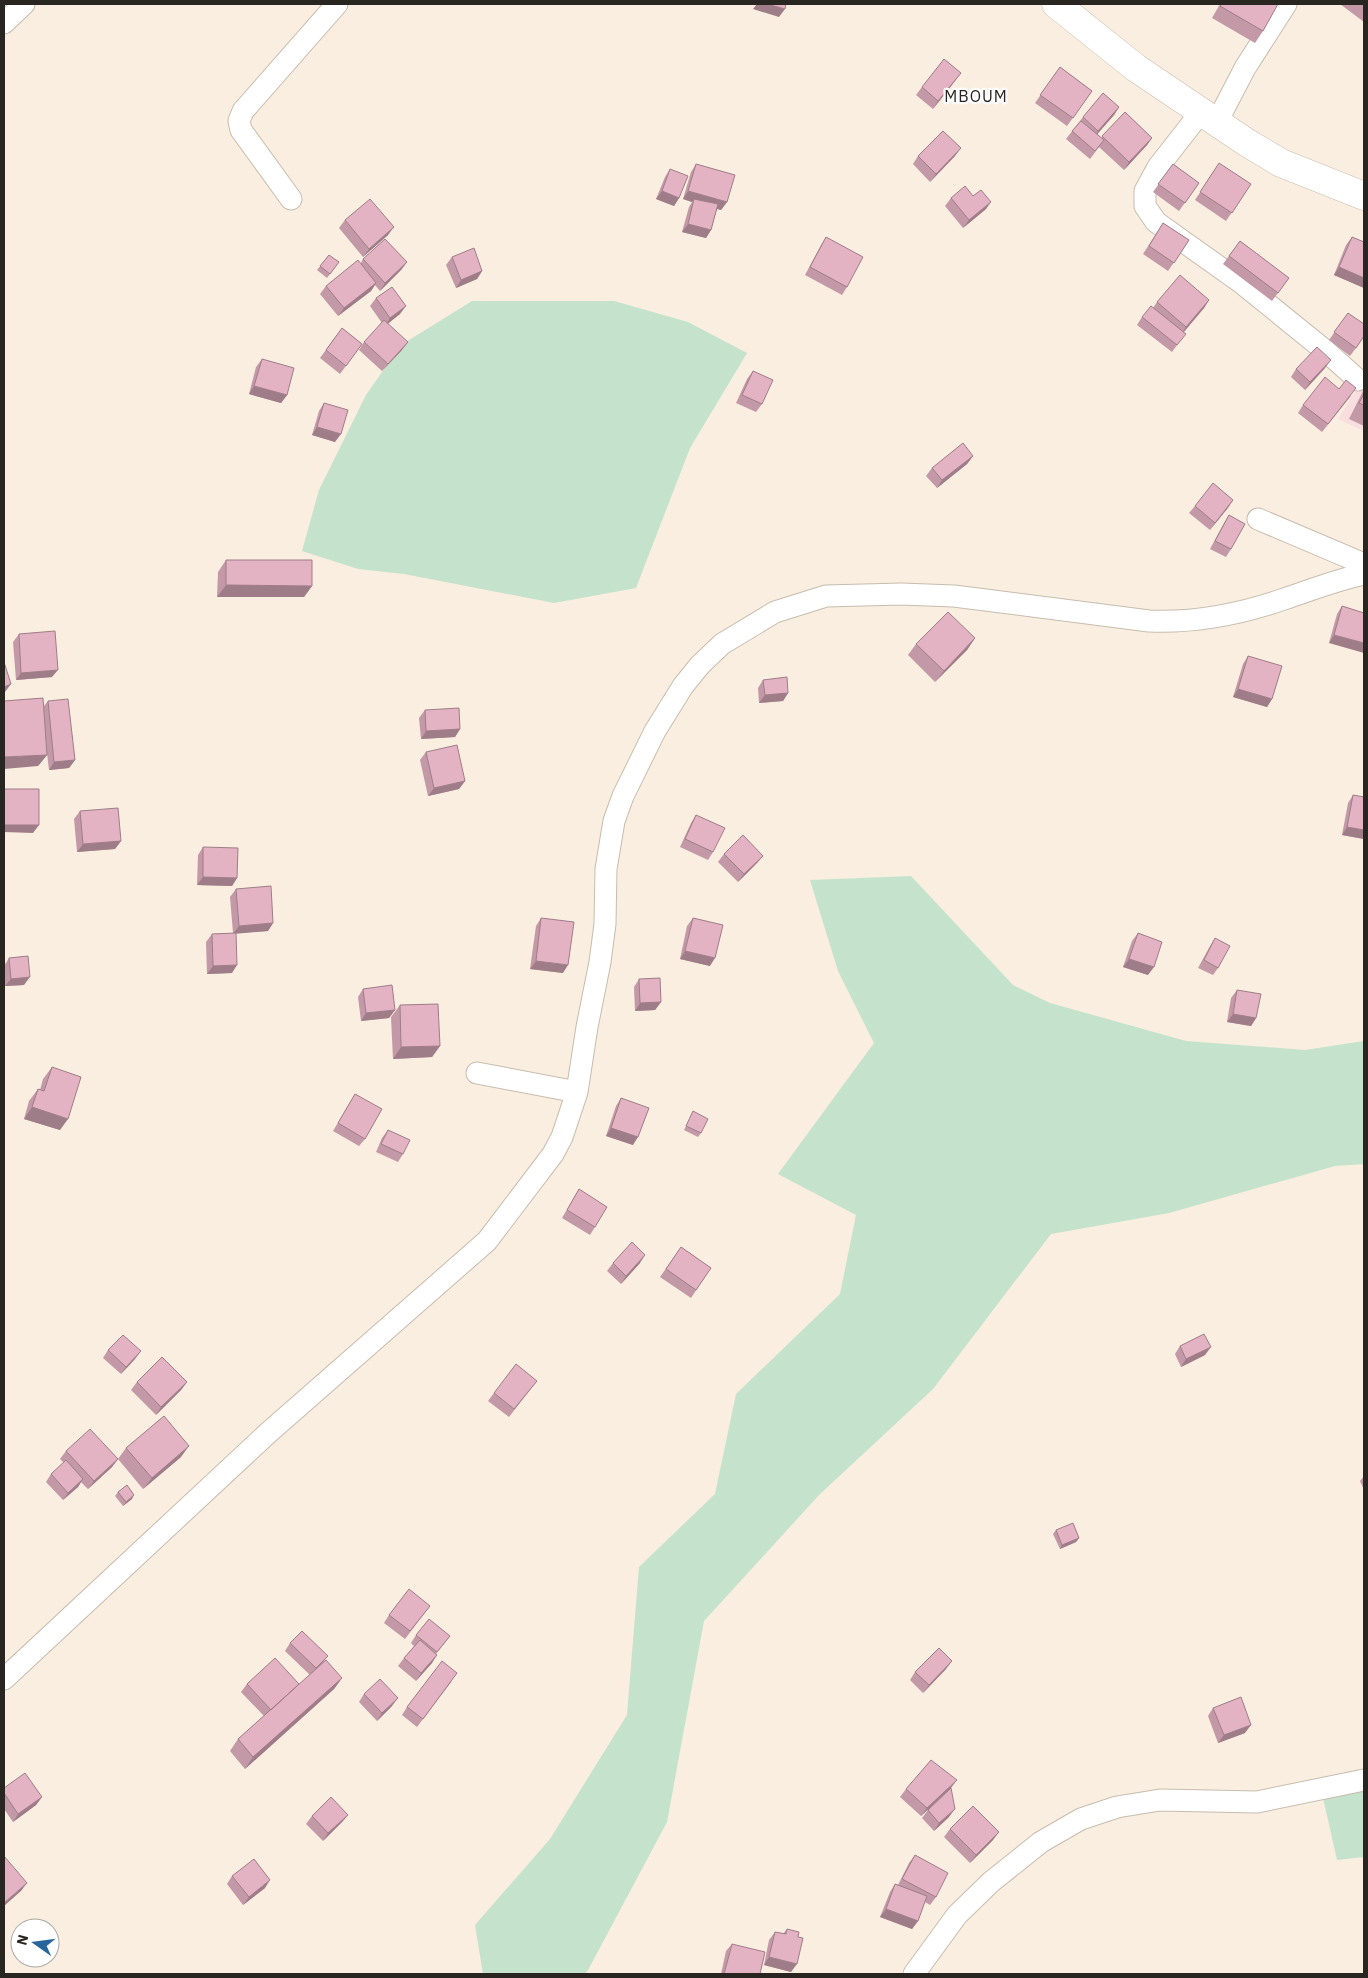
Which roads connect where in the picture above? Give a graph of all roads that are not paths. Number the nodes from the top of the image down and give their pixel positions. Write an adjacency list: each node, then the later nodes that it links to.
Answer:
1 (24, 4): 5 (street)
2 (337, 4): 8 (street)
3 (1056, 4): 6 (main road)
4 (1286, 4): 6 (street)
5 (4, 23)
6 (1209, 117): 7 (main road); 9 (street)
7 (1364, 196)
8 (291, 199)
9 (1358, 380)
10 (1258, 519): 11 (street)
11 (1364, 564)
12 (1364, 574): 14 (street)
13 (477, 1073): 14 (street)
14 (577, 1092): 15 (street)
15 (4, 1678)
16 (1364, 1780): 17 (street)
17 (914, 1974)

